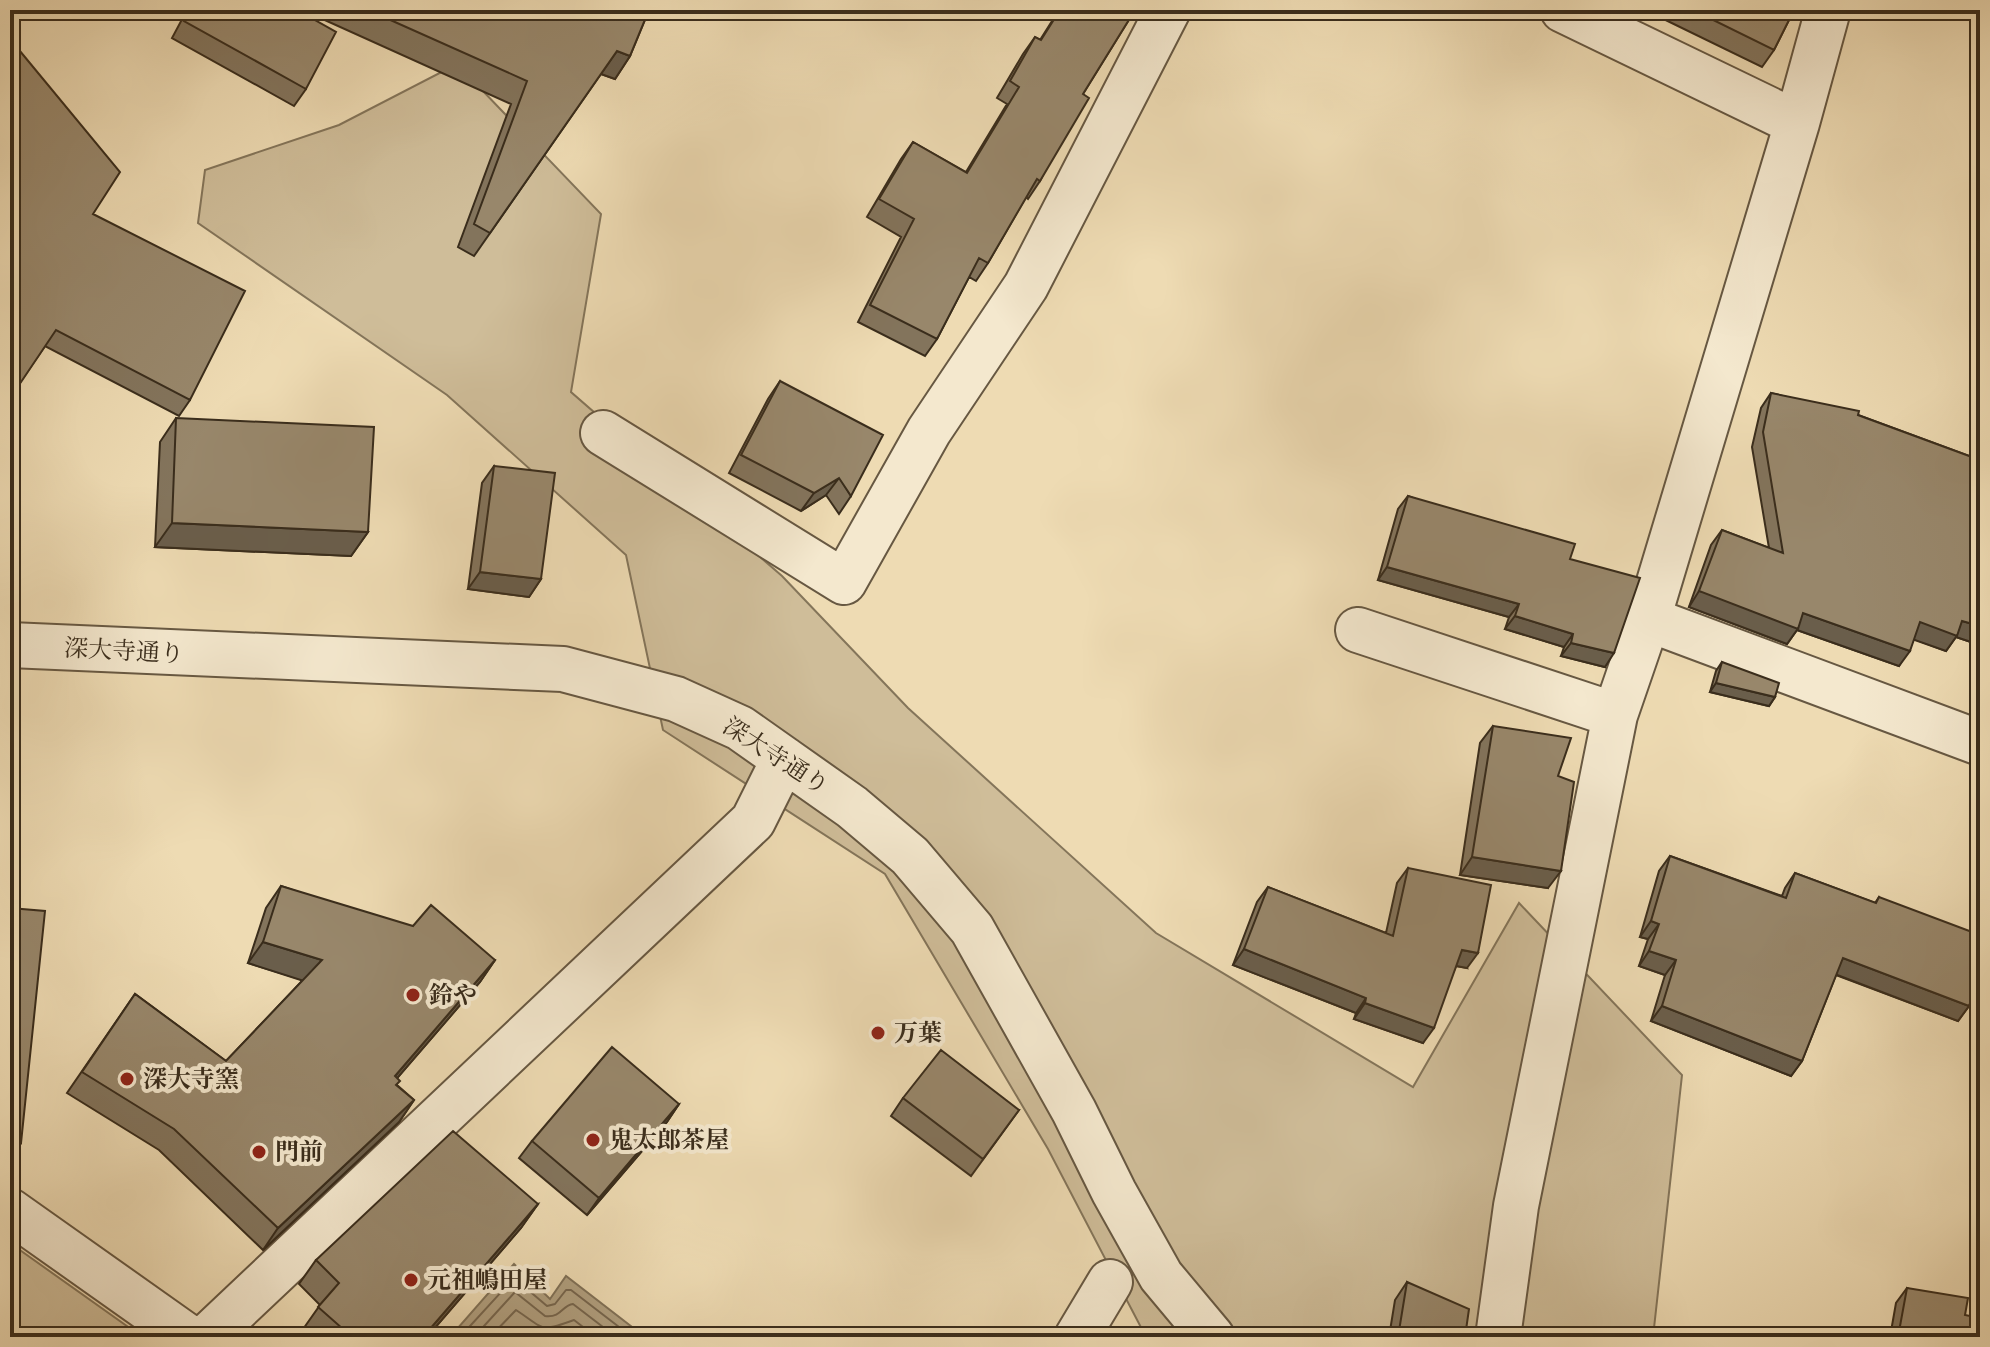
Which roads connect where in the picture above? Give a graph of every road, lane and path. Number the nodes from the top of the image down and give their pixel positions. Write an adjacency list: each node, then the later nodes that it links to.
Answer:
1 (1168, 10): 5 (street)
2 (1563, 10): 4 (street)
3 (1828, 10): 4 (street)
4 (1797, 123): 6 (street)
5 (603, 433)
6 (1648, 619): 9 (street); 10 (street)
7 (1358, 630): 9 (street)
8 (10, 645): 11 (street, 深大寺通り)
9 (1615, 715): 18 (street)
10 (1980, 743)
11 (784, 759): 15 (street); 17 (street, 深大寺通り)
12 (10, 1211): 14 (street)
13 (1110, 1282): 16 (street)
14 (188, 1337)
15 (207, 1337)
16 (1077, 1337)
17 (1212, 1337)
18 (1498, 1337)

